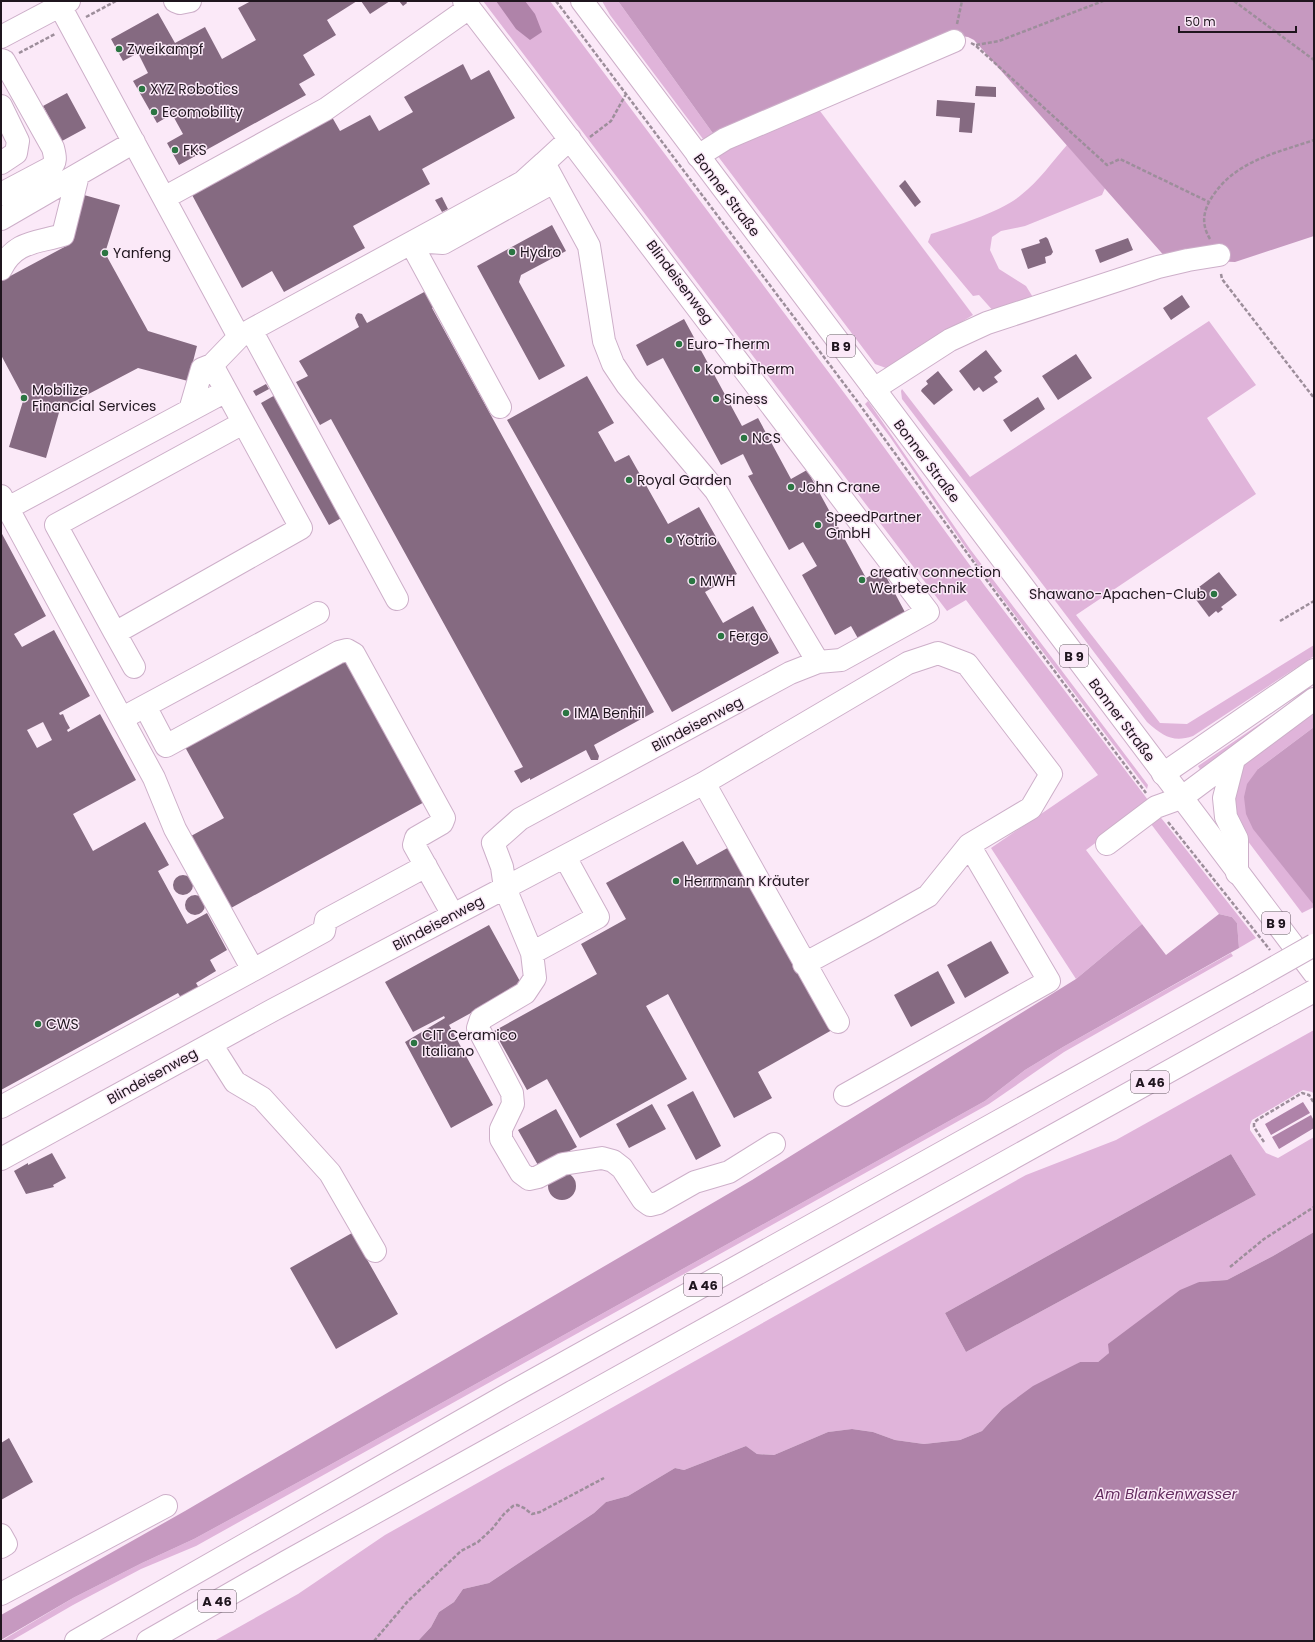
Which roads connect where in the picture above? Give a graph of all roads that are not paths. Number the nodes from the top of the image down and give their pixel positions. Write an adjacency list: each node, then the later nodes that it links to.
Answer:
1 (175, 1): 2 (main road)
2 (190, 1)
3 (582, 1): 12 (main road, Bonner Straße / B 9)
4 (65, 3): 6 (main road); 11 (main road)
5 (467, 4): 10 (main road); 17 (main road)
6 (1, 38)
7 (954, 41): 12 (main road)
8 (1, 60): 16 (main road)
9 (1, 106): 13 (main road)
10 (570, 138): 14 (main road); 33 (main road, Blindeisenweg)
11 (134, 142): 15 (main road); 17 (main road)
12 (698, 156): 24 (main road, Bonner Straße / B 9)
13 (1, 163)
14 (544, 163): 19 (main road); 33 (main road)
15 (78, 175): 18 (main road); 21 (main road)
16 (1, 194)
17 (164, 198): 22 (main road)
18 (1, 219)
19 (413, 242): 22 (main road); 26 (main road)
20 (1219, 255): 24 (main road)
21 (1, 269)
22 (245, 334): 23 (main road); 30 (main road)
23 (212, 365): 25 (main road); 27 (main road)
24 (874, 389): 40 (main road, Bonner Straße / B 9)
25 (226, 391): 27 (main road); 28 (main road)
26 (500, 407)
27 (190, 410): 29 (main road)
28 (243, 423): 32 (main road); 32 (main road)
29 (4, 502): 38 (main road)
30 (397, 599)
31 (318, 613): 37 (main road)
32 (115, 633): 34 (main road)
33 (818, 662): 49 (main road, Blindeisenweg)
34 (134, 667)
35 (1314, 670): 40 (main road)
36 (1314, 699): 39 (main road)
37 (145, 706): 38 (main road); 47 (main road)
38 (122, 718): 54 (main road)
39 (1234, 759): 42 (main road); 48 (main road)
40 (1162, 774): 42 (main road, Bonner Straße / B 9); 43 (main road)
41 (704, 783): 45 (main road); 46 (main road); 53 (main road)
42 (1181, 798): 43 (main road); 48 (main road, Bonner Straße / B 9)
43 (1156, 807): 44 (main road)
44 (1107, 844)
45 (969, 845): 53 (main road); 59 (main road)
46 (565, 857): 49 (main road); 52 (main road)
47 (426, 866): 50 (main road); 54 (main road)
48 (1238, 873): 55 (main road, Bonner Straße / B 9)
49 (505, 888): 50 (main road, Blindeisenweg); 52 (main road)
50 (453, 915): 58 (main road, Blindeisenweg)
51 (1314, 945): 68 (main road, A 46, bridge)
52 (532, 953): 61 (main road)
53 (804, 964): 57 (main road)
54 (252, 970): 60 (main road)
55 (1314, 973)
56 (1314, 991): 69 (main road, A 46, bridge)
57 (838, 1022)
58 (211, 1044): 62 (main road, Blindeisenweg); 63 (main road)
59 (845, 1095)
60 (1, 1107)
61 (774, 1144)
62 (1, 1159)
63 (375, 1251)
64 (166, 1506): 67 (main road)
65 (1, 1535): 66 (main road)
66 (1, 1547)
67 (1, 1594)
68 (76, 1641)
69 (148, 1641)

